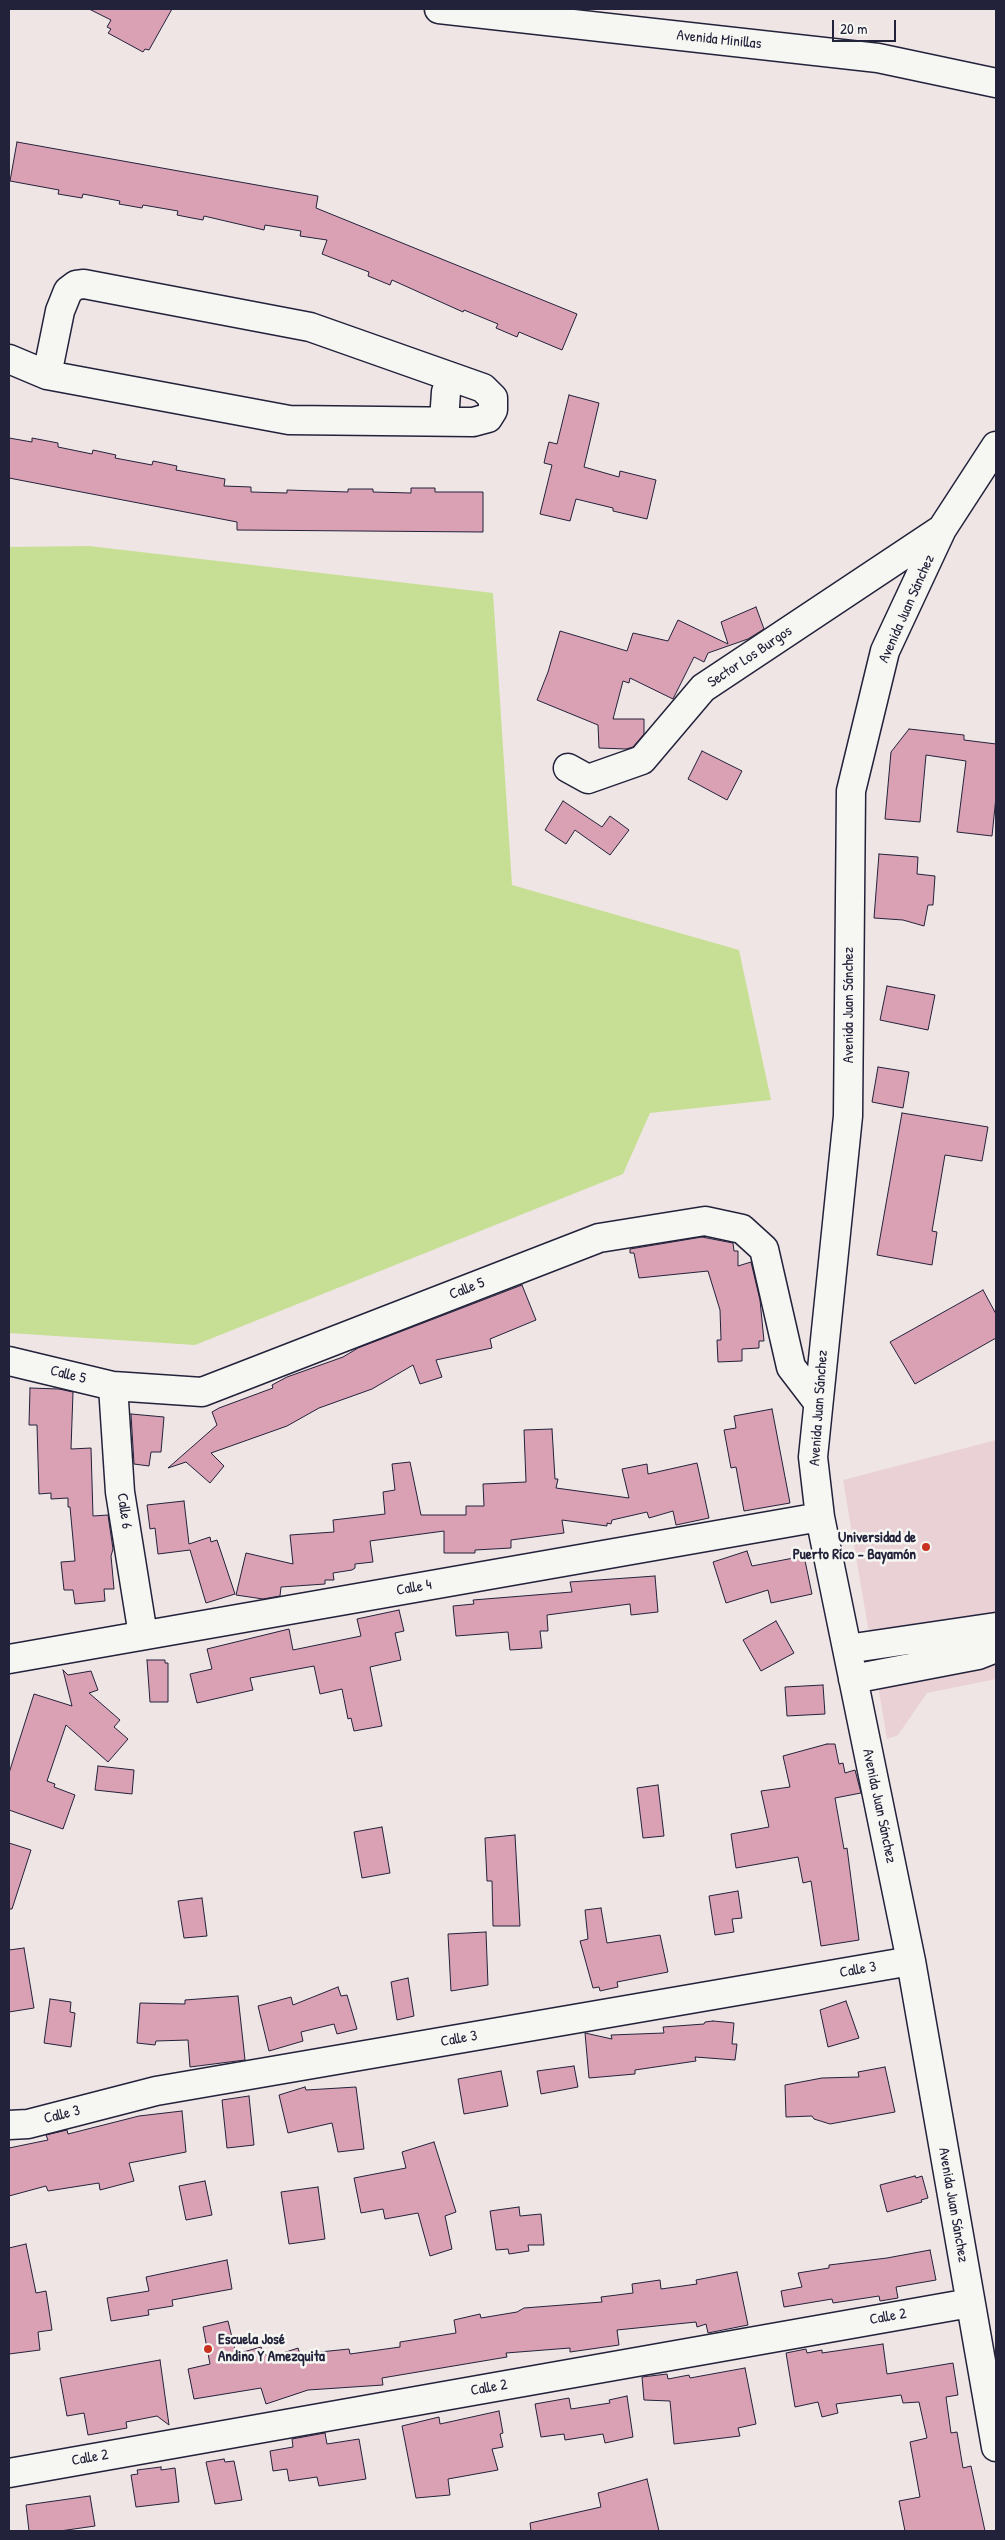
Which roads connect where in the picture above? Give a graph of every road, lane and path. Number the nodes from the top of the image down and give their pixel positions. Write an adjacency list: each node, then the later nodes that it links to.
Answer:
1 (439, 9): 2 (street, Avenida Minillas)
2 (996, 84)
3 (9, 358): 4 (street)
4 (47, 375): 5 (street); 6 (street)
5 (451, 378): 6 (street); 6 (street)
6 (444, 422)
7 (996, 446): 8 (street, Avenida Juan Sánchez)
8 (942, 529): 9 (street, Sector Los Burgos); 12 (street, Avenida Juan Sánchez)
9 (568, 768)
10 (9, 1362): 11 (street, Calle 5)
11 (113, 1386): 12 (street, Calle 5); 15 (street, Calle 6)
12 (818, 1401): 13 (street, Avenida Juan Sánchez)
13 (820, 1517): 15 (street, Calle 4); 17 (street, Avenida Juan Sánchez)
14 (996, 1627): 17 (street)
15 (143, 1635): 18 (street, Calle 4)
16 (996, 1648): 19 (street)
17 (847, 1649): 19 (street, Avenida Juan Sánchez)
18 (9, 1660)
19 (853, 1679): 20 (street, Avenida Juan Sánchez)
20 (911, 1960): 21 (street, Calle 3); 22 (street, Avenida Juan Sánchez)
21 (9, 2126)
22 (970, 2303): 23 (street, Avenida Juan Sánchez); 24 (street, Calle 2)
23 (996, 2447)
24 (9, 2472)

